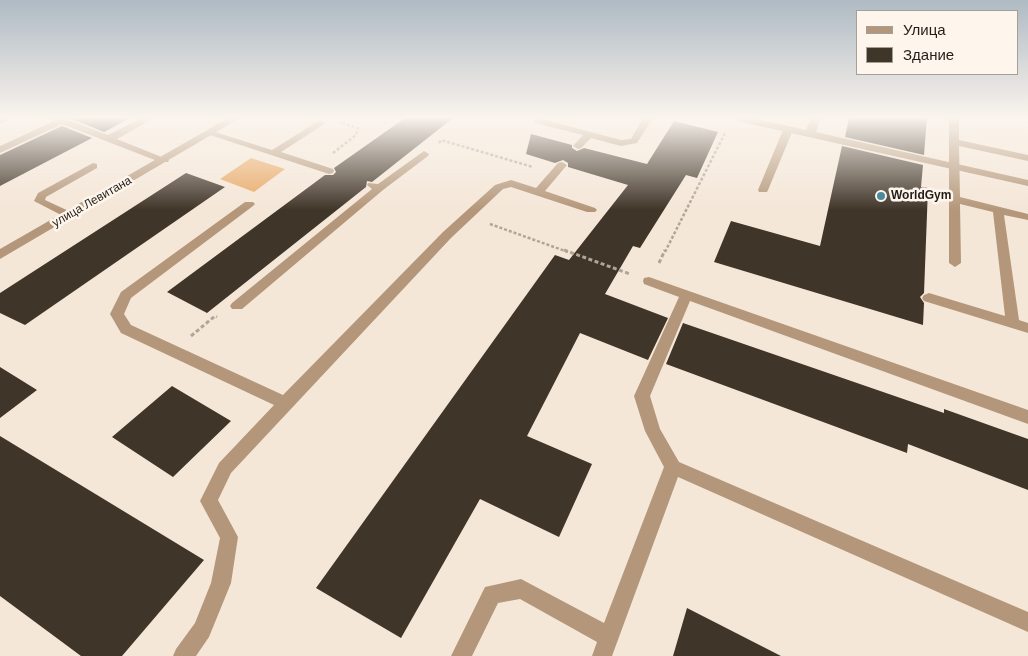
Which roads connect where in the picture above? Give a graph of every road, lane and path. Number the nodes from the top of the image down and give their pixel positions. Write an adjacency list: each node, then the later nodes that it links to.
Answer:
1 (134, 149): 15 (lane)
2 (183, 149): 15 (street, улица Левитана)
3 (257, 149): 12 (lane)
4 (281, 149): 12 (lane)
5 (338, 149): 17 (path)
6 (476, 149): 19 (path)
7 (718, 149): 33 (path)
8 (780, 149): 22 (lane)
9 (876, 149): 18 (street)
10 (953, 149): 18 (lane)
11 (984, 149): 14 (lane)
12 (273, 154): 17 (lane)
13 (424, 154): 36 (lane)
14 (1028, 158)
15 (164, 160): 28 (street, улица Левитана)
16 (94, 166): 28 (lane)
17 (314, 166): 20 (lane)
18 (954, 166): 21 (street); 24 (lane)
19 (558, 169): 23 (lane)
20 (329, 171)
21 (1028, 184)
22 (763, 190)
23 (538, 192): 26 (lane); 29 (lane)
24 (954, 199): 27 (lane); 32 (lane)
25 (249, 204): 41 (lane)
26 (591, 210)
27 (998, 210): 30 (lane); 38 (lane)
28 (69, 215): 31 (street, улица Левитана)
29 (468, 216): 33 (path); 41 (lane)
30 (1028, 217)
31 (0, 255)
32 (955, 263)
33 (650, 281): 34 (lane)
34 (686, 295): 42 (lane); 43 (lane)
35 (929, 298): 38 (lane)
36 (237, 306)
37 (222, 319): 40 (path)
38 (1013, 323): 39 (lane)
39 (1028, 328)
40 (192, 334)
41 (285, 403): 46 (lane)
42 (1028, 417)
43 (673, 467): 44 (lane); 45 (lane)
44 (1028, 622)
45 (609, 637): 47 (lane); 48 (lane)
46 (182, 656)
47 (461, 656)
48 (602, 656)

